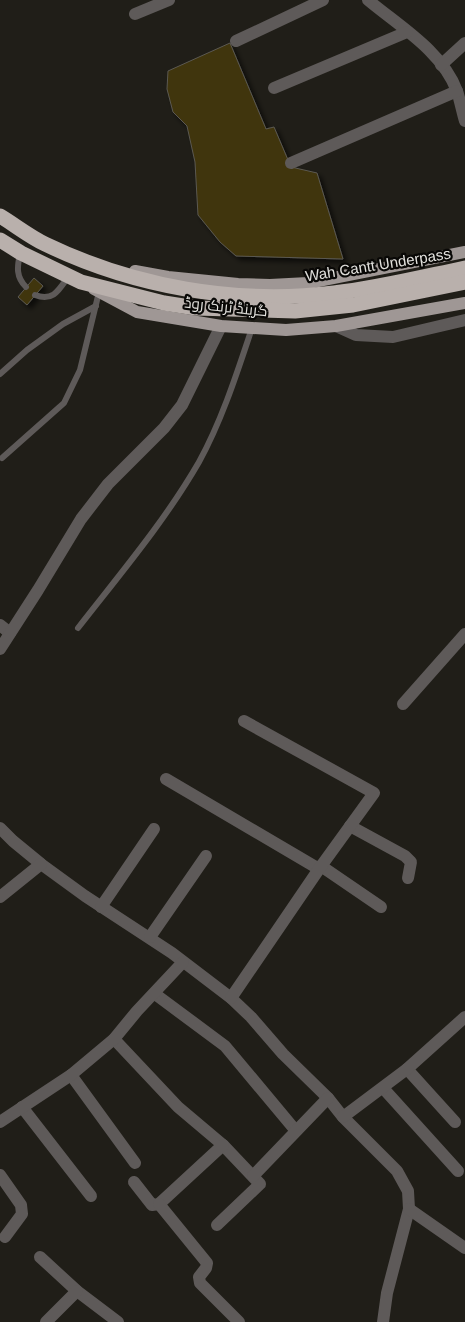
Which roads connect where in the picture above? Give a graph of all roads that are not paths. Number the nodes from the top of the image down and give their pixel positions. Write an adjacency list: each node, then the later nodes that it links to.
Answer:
1 (169, 0): 4 (street)
2 (323, 0): 6 (street)
3 (368, 0): 5 (street)
4 (135, 14)
5 (407, 32): 8 (street); 9 (street)
6 (236, 41)
7 (465, 43): 8 (street)
8 (441, 65): 10 (street)
9 (274, 88)
10 (457, 91): 11 (street); 12 (street)
11 (465, 121)
12 (291, 163)
13 (0, 216): 17 (highway, گرینڈ ٹرنک روڈ)
14 (0, 240): 16 (highway, گرینڈ ٹرنک روڈ)
15 (465, 252): 17 (main road, گرینڈ ٹرنک روڈ)
16 (21, 253): 19 (highway, گرینڈ ٹرنک روڈ); 21 (lane)
17 (90, 263): 18 (highway, Wah Cantt Underpass)
18 (465, 268)
19 (75, 279): 20 (highway, Wah Cantt Underpass); 22 (main road, گرینڈ ٹرنک روڈ); 23 (lane)
20 (465, 282)
21 (26, 287)
22 (99, 292): 25 (lane); 27 (main road, گرینڈ ٹرنک روڈ)
23 (35, 295)
24 (465, 303): 28 (main road, گرینڈ ٹرنک روڈ)
25 (96, 306): 30 (lane); 31 (lane)
26 (465, 320): 28 (street)
27 (221, 326): 29 (main road, گرینڈ ٹرنک روڈ); 33 (street)
28 (336, 326): 29 (main road, گرینڈ ٹرنک روڈ)
29 (252, 328): 32 (lane)
30 (0, 374)
31 (2, 458)
32 (78, 628)
33 (5, 629): 35 (street)
34 (465, 634): 36 (street)
35 (0, 649)
36 (403, 704)
37 (244, 721): 39 (street)
38 (166, 779): 44 (street)
39 (350, 826): 44 (street); 45 (street)
40 (0, 828): 43 (street)
41 (154, 829): 47 (street)
42 (206, 856): 49 (street)
43 (41, 864): 46 (street); 47 (street)
44 (320, 868): 48 (street); 52 (street)
45 (408, 878)
46 (0, 897)
47 (102, 907): 49 (street)
48 (380, 907)
49 (150, 937): 50 (street)
50 (183, 962): 51 (street); 52 (street)
51 (154, 994): 54 (street); 63 (street)
52 (231, 998): 58 (street)
53 (465, 1017): 55 (street)
54 (114, 1039): 56 (street); 64 (street)
55 (408, 1069): 57 (street); 62 (street)
56 (71, 1076): 59 (street); 65 (street)
57 (383, 1088): 60 (street); 66 (street)
58 (328, 1098): 60 (street); 63 (street)
59 (22, 1107): 61 (street); 70 (street)
60 (343, 1117): 72 (street)
61 (0, 1122)
62 (455, 1122)
63 (296, 1131): 68 (street)
64 (223, 1145): 68 (street); 71 (street)
65 (135, 1163)
66 (458, 1171)
67 (0, 1176): 74 (street)
68 (253, 1176): 73 (street)
69 (134, 1182): 71 (street)
70 (91, 1196)
71 (159, 1204): 80 (street)
72 (410, 1209): 75 (street); 81 (street)
73 (217, 1225)
74 (5, 1237)
75 (465, 1248)
76 (40, 1257): 77 (street)
77 (77, 1291): 78 (street); 79 (street)
78 (115, 1321)
79 (46, 1322)
80 (238, 1322)
81 (384, 1322)

